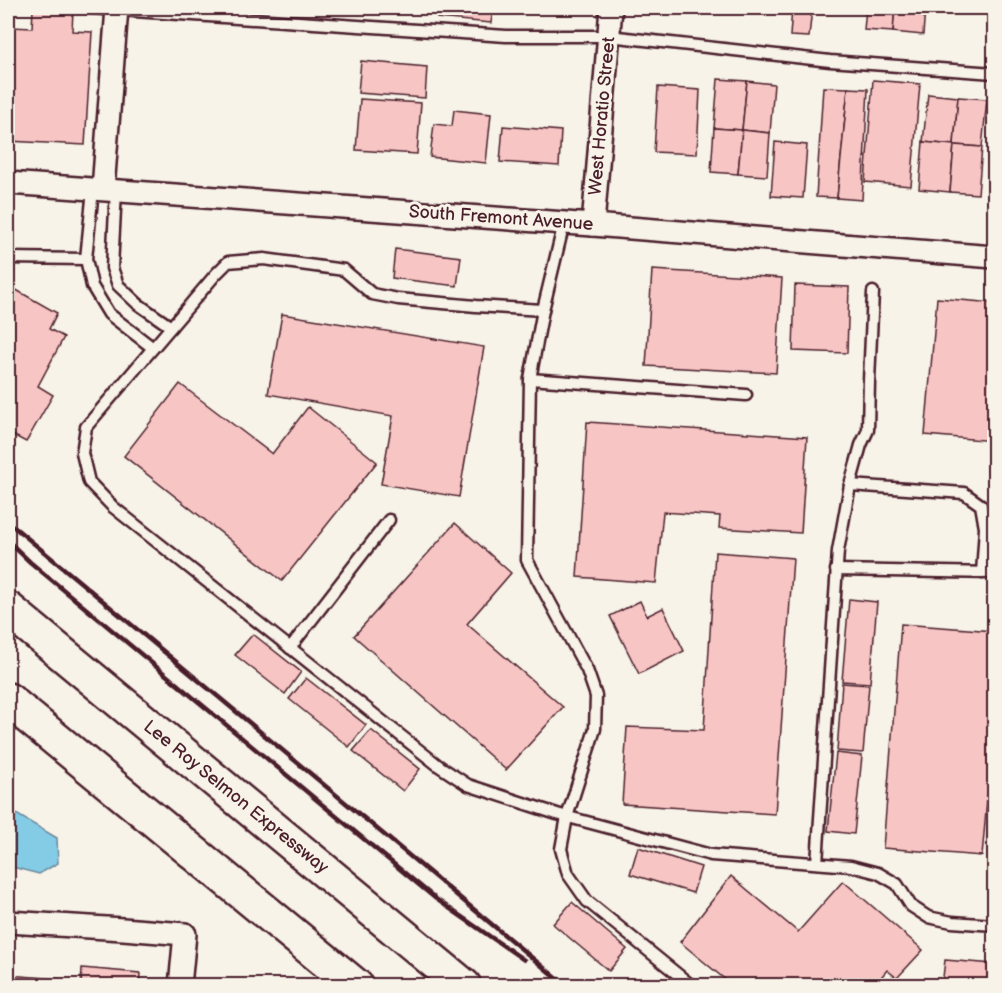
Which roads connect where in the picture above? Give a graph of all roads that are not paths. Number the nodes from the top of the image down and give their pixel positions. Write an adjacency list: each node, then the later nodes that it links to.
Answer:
1 (90, 8): 3 (lane)
2 (611, 8): 4 (street, West Horatio Street)
3 (117, 9): 4 (lane); 7 (street)
4 (609, 36): 5 (lane); 9 (street, West Horatio Street)
5 (994, 73)
6 (8, 183): 7 (street, South Fremont Avenue)
7 (104, 190): 8 (street, South Fremont Avenue); 12 (lane); 15 (lane)
8 (564, 223): 9 (street, South Fremont Avenue); 14 (lane)
9 (593, 225): 10 (street, South Fremont Avenue)
10 (994, 257)
11 (8, 258): 12 (lane)
12 (86, 260): 16 (lane)
13 (873, 292): 19 (lane)
14 (543, 310): 15 (lane); 17 (lane)
15 (171, 327): 16 (lane)
16 (153, 348): 25 (lane)
17 (530, 379): 18 (lane); 27 (lane)
18 (746, 395)
19 (850, 485): 21 (lane); 22 (lane)
20 (389, 520): 25 (lane)
21 (836, 570): 22 (lane); 28 (lane)
22 (982, 573): 23 (lane)
23 (994, 573)
24 (8, 609): 33 (highway, Lee Roy Selmon Expressway)
25 (290, 648): 27 (lane)
26 (8, 700): 32 (highway)
27 (567, 817): 28 (lane); 34 (lane)
28 (817, 863): 30 (lane)
29 (8, 922): 31 (street)
30 (994, 925)
31 (180, 986)
32 (356, 986)
33 (464, 986)
34 (692, 986)

